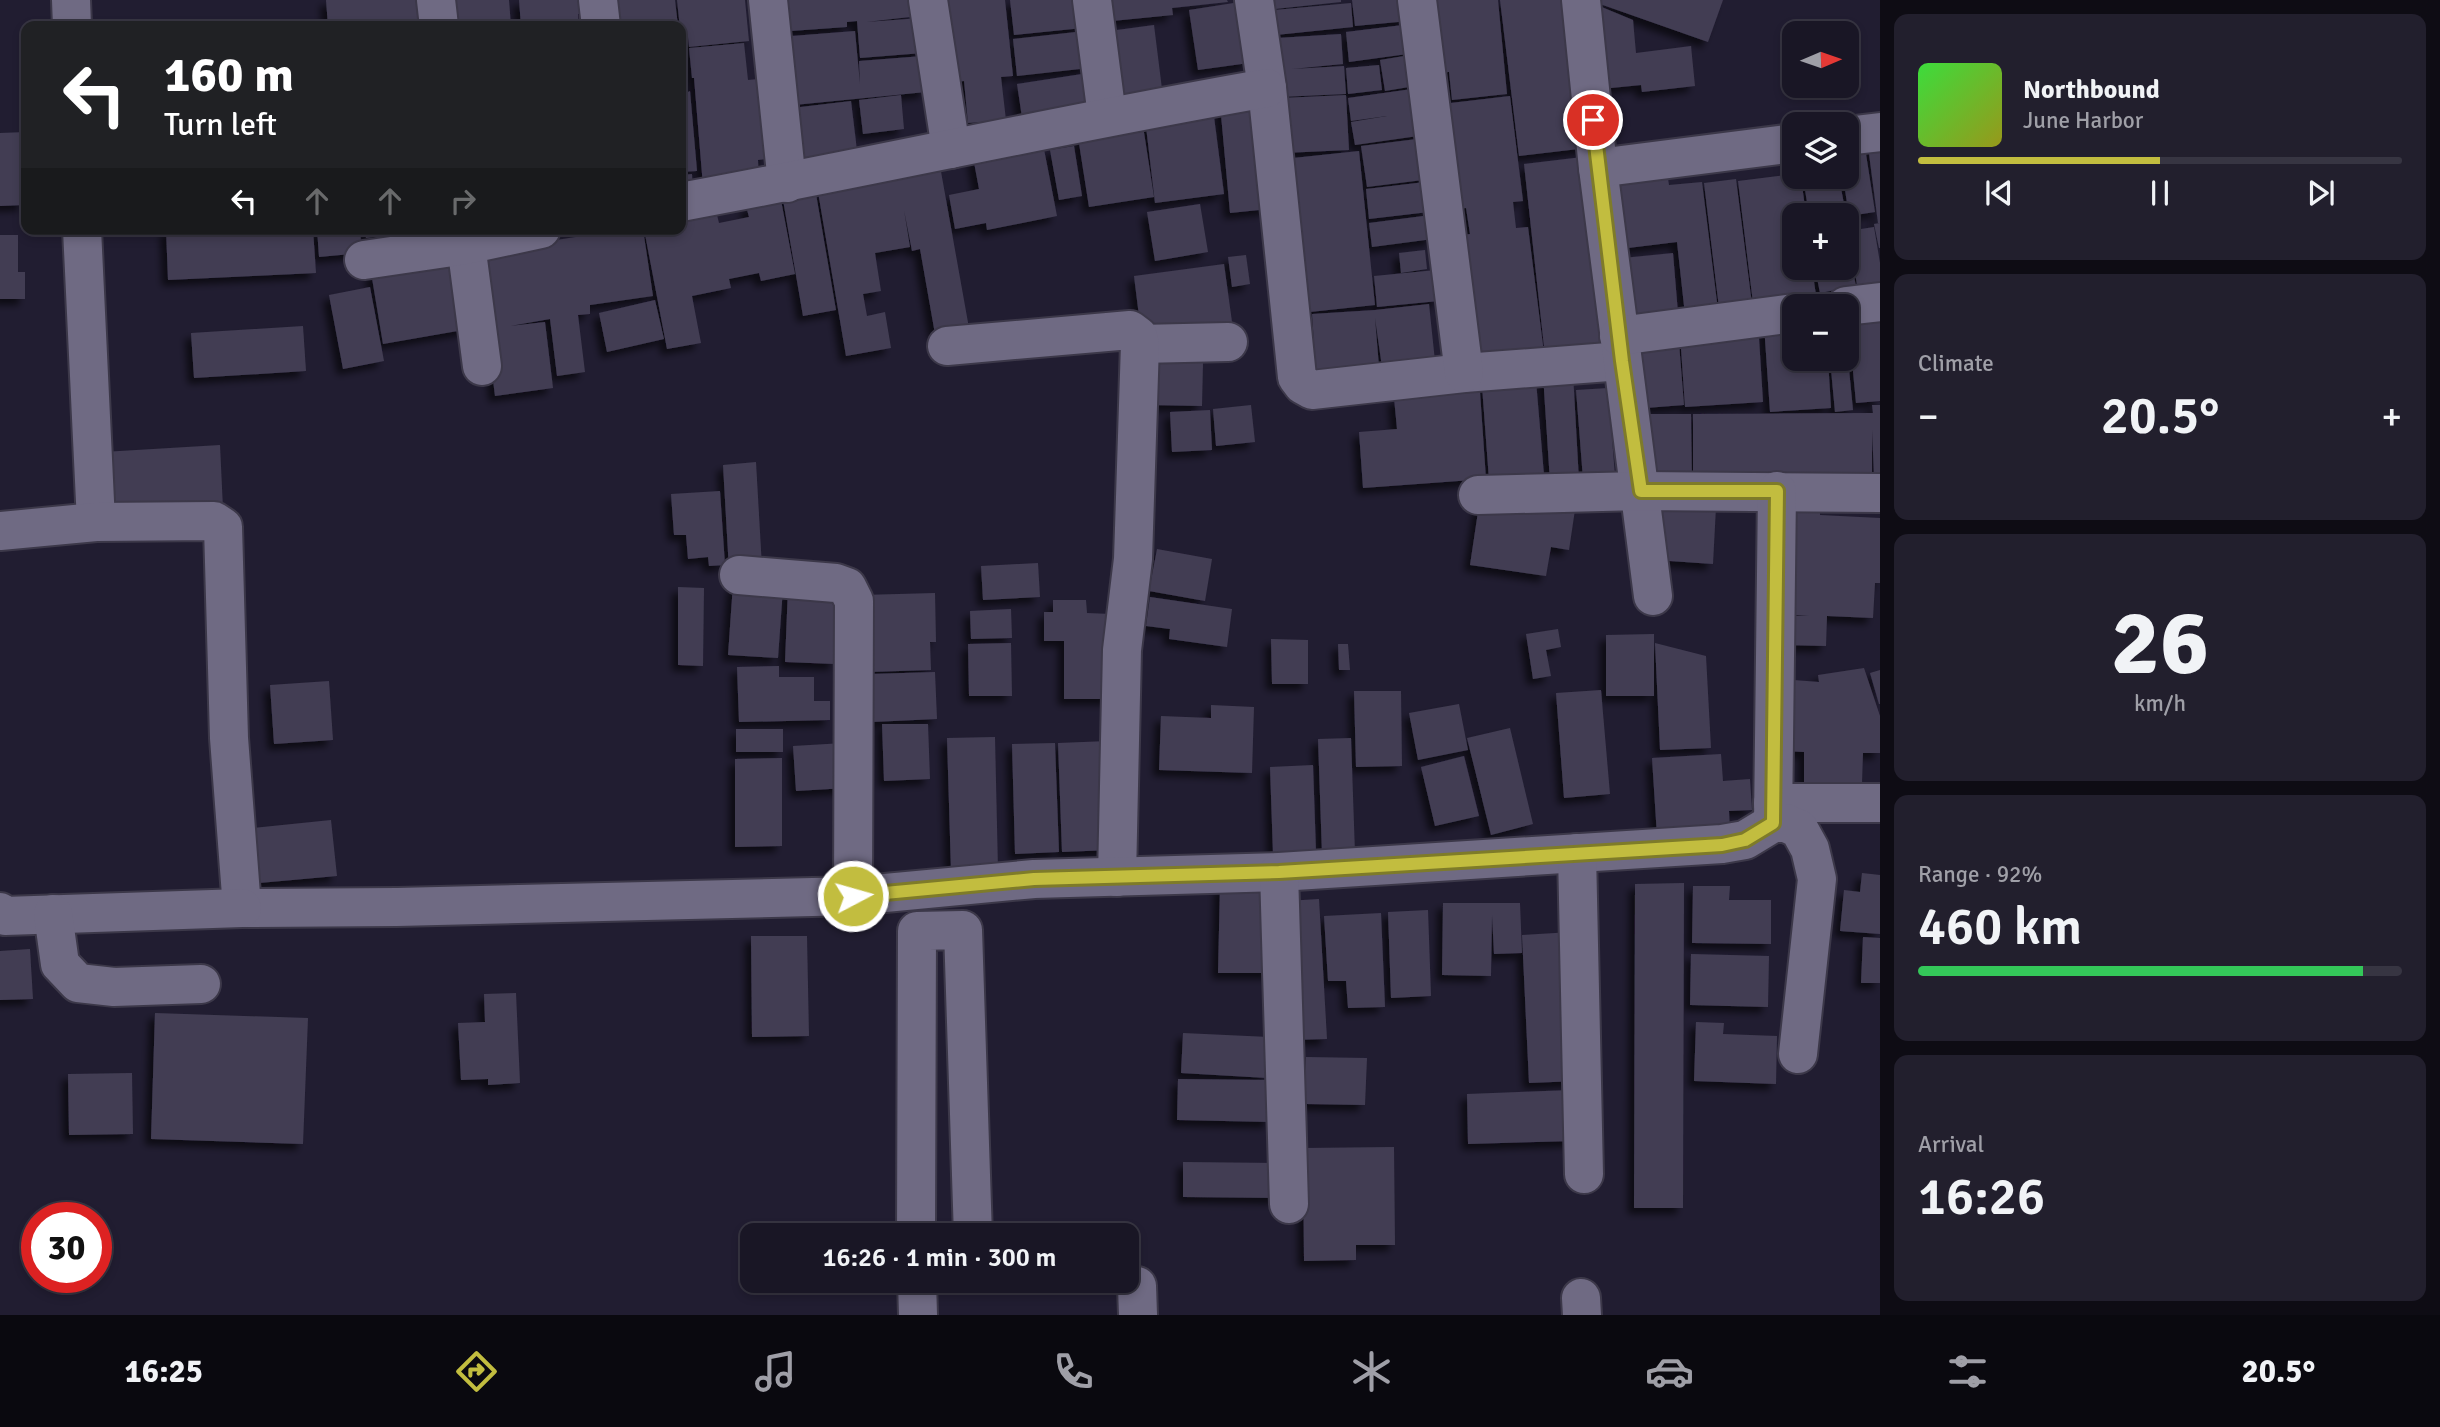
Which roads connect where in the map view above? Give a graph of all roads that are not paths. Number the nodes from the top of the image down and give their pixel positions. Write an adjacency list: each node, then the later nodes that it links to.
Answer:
1 (71, 0): 10 (street)
2 (436, 0): 11 (street)
3 (597, 0): 12 (street)
4 (768, 0): 20 (street)
5 (928, 0): 18 (street)
6 (1092, 0): 14 (street)
7 (1254, 0): 13 (street)
8 (1418, 0): 34 (street)
9 (1581, 0): 19 (street)
10 (72, 21)
11 (438, 21)
12 (600, 21)
13 (1267, 88): 14 (street); 34 (street)
14 (1107, 116): 18 (street)
15 (1880, 132): 16 (street)
16 (1859, 134)
17 (1782, 145): 19 (street)
18 (951, 149): 20 (street)
19 (1598, 169): 32 (street)
20 (787, 183): 21 (street)
21 (686, 201)
22 (82, 235): 39 (street)
23 (484, 235): 24 (street)
24 (465, 237): 25 (street); 33 (street)
25 (364, 260)
26 (1880, 302): 27 (street)
27 (1859, 304)
28 (1782, 315): 32 (street)
29 (1228, 342): 30 (street)
30 (1140, 344): 31 (street); 47 (street)
31 (947, 346)
32 (1620, 349): 34 (street); 35 (street)
33 (482, 366)
34 (1464, 373)
35 (1641, 491): 36 (street); 38 (street); 42 (street)
36 (1777, 491): 37 (street); 44 (street)
37 (1880, 493)
38 (1478, 495)
39 (96, 522): 40 (street); 49 (street)
40 (0, 531)
41 (739, 575): 48 (street)
42 (1654, 596)
43 (1880, 803): 44 (street)
44 (1773, 813): 45 (street); 53 (street)
45 (1577, 853): 46 (street); 54 (street)
46 (1279, 872): 47 (street); 55 (street)
47 (1118, 877): 48 (street)
48 (853, 896): 49 (street)
49 (242, 908): 51 (street)
50 (0, 912): 51 (street)
51 (54, 914): 52 (street)
52 (201, 984)
53 (1798, 1054)
54 (1584, 1174)
55 (1289, 1204)
56 (916, 1223): 57 (street)
57 (972, 1223)
58 (917, 1293): 59 (street)
59 (918, 1315)

